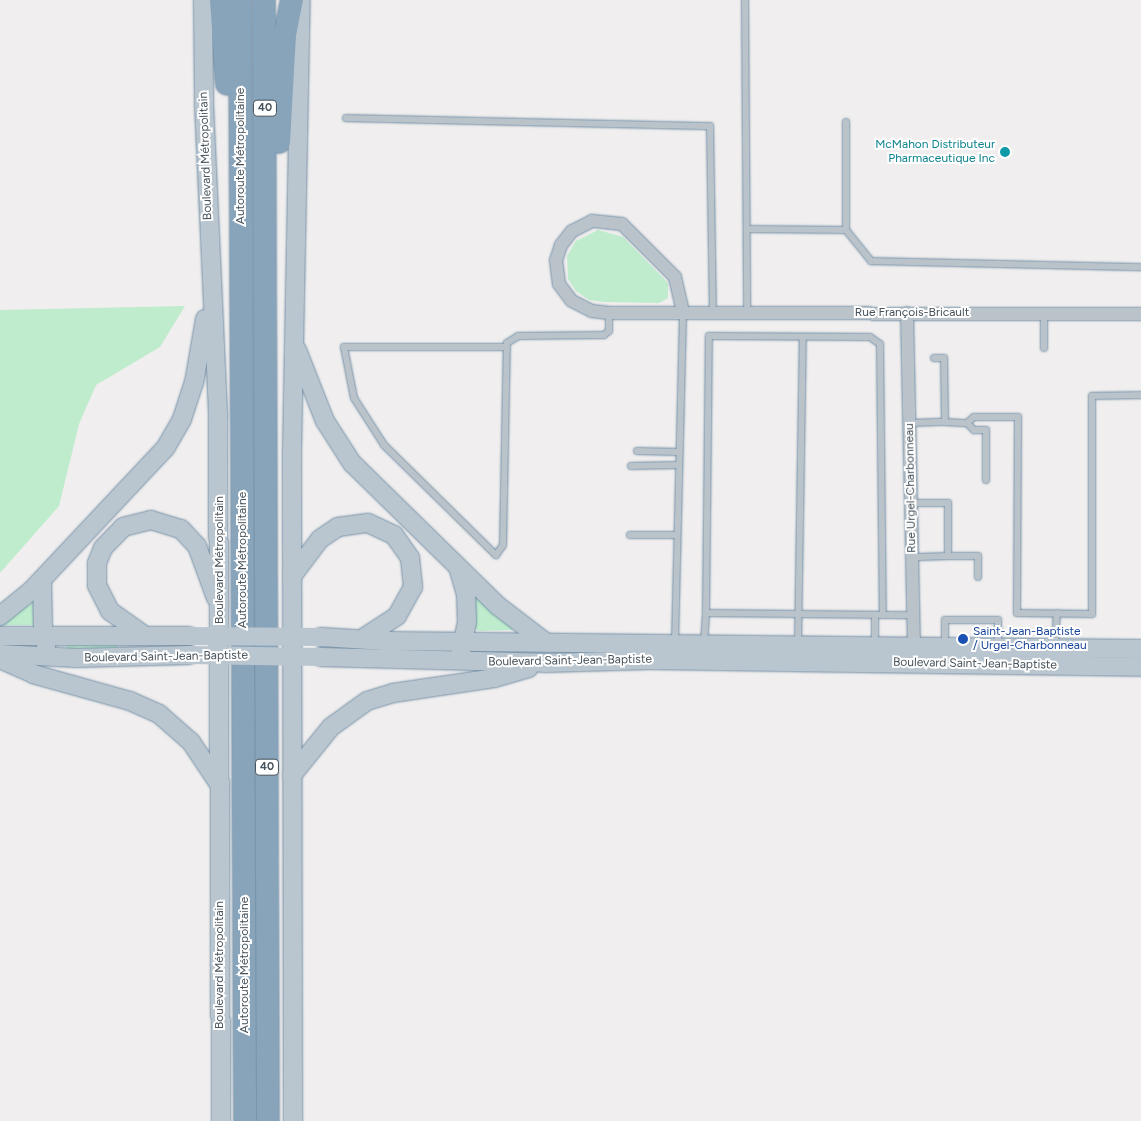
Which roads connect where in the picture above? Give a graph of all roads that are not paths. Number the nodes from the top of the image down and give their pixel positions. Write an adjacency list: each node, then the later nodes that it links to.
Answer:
1 (203, 0): 12 (main road, Boulevard Métropolitain)
2 (221, 0): 10 (highway)
3 (240, 0): 10 (highway, Autoroute Métropolitaine / 40)
4 (264, 0): 11 (highway, Autoroute Métropolitaine / 40)
5 (292, 0): 11 (highway)
6 (300, 0): 24 (main road)
7 (745, 0): 13 (lane)
8 (346, 118): 17 (lane)
9 (846, 122): 14 (lane)
10 (241, 190): 78 (highway, Autoroute Métropolitaine / 40)
11 (265, 217): 79 (highway, Autoroute Métropolitaine / 40)
12 (209, 226): 45 (main road); 46 (main road, Boulevard Métropolitain)
13 (747, 229): 14 (lane); 18 (lane)
14 (846, 230): 15 (lane)
15 (1141, 267)
16 (682, 312): 17 (street, Rue François-Bricault); 19 (street, Rue François-Bricault); 19 (street, Rue François-Bricault); 33 (lane)
17 (712, 312): 18 (street, Rue François-Bricault)
18 (747, 312): 20 (street, Rue François-Bricault)
19 (609, 313): 25 (lane)
20 (907, 313): 21 (street, Rue François-Bricault); 30 (street, Rue Urgel-Charbonneau)
21 (1044, 314): 22 (street, Rue François-Bricault); 26 (lane)
22 (1141, 314)
23 (803, 337): 47 (lane); 48 (lane); 51 (lane)
24 (294, 343): 42 (main road); 43 (main road)
25 (506, 347): 25 (lane)
26 (1044, 348)
27 (934, 358): 29 (lane)
28 (1141, 395): 49 (lane)
29 (945, 422): 30 (lane); 31 (lane)
30 (909, 423): 37 (street, Rue Urgel-Charbonneau)
31 (968, 423): 36 (lane); 49 (lane)
32 (637, 451): 33 (lane)
33 (679, 452): 34 (lane)
34 (677, 465): 35 (lane); 39 (lane)
35 (631, 466)
36 (986, 480)
37 (911, 503): 40 (lane); 41 (street, Rue Urgel-Charbonneau)
38 (630, 535): 39 (lane)
39 (676, 535): 60 (lane)
40 (948, 556): 41 (lane); 44 (lane)
41 (912, 557): 52 (street, Rue Urgel-Charbonneau)
42 (460, 570): 58 (main road); 59 (main road)
43 (292, 576): 57 (main road); 75 (main road)
44 (978, 577)
45 (42, 580): 53 (main road); 56 (main road)
46 (221, 612): 54 (main road); 76 (main road, Boulevard Métropolitain)
47 (706, 613): 48 (lane); 61 (lane)
48 (798, 614): 50 (lane); 62 (lane)
49 (1057, 614): 70 (lane)
50 (875, 615): 51 (lane); 63 (lane)
51 (883, 615): 52 (lane)
52 (914, 615): 68 (street, Rue Urgel-Charbonneau)
53 (0, 616)
54 (144, 635): 56 (main road, Boulevard Saint-Jean-Baptiste); 57 (main road, Boulevard Saint-Jean-Baptiste, bridge)
55 (0, 636): 56 (main road, Boulevard Saint-Jean-Baptiste)
56 (44, 636): 69 (main road)
57 (365, 638): 59 (main road, Boulevard Saint-Jean-Baptiste)
58 (544, 641): 59 (main road, Boulevard Saint-Jean-Baptiste); 60 (main road, Boulevard Saint-Jean-Baptiste)
59 (464, 642): 72 (main road)
60 (675, 643): 61 (main road, Boulevard Saint-Jean-Baptiste)
61 (704, 644): 62 (main road, Boulevard Saint-Jean-Baptiste)
62 (798, 645): 63 (main road, Boulevard Saint-Jean-Baptiste)
63 (875, 646): 68 (main road, Boulevard Saint-Jean-Baptiste)
64 (945, 647): 65 (main road, Boulevard Saint-Jean-Baptiste); 65 (lane); 68 (main road, Boulevard Saint-Jean-Baptiste)
65 (998, 647): 70 (main road, Boulevard Saint-Jean-Baptiste)
66 (1141, 649): 70 (main road, Boulevard Saint-Jean-Baptiste)
67 (0, 654): 69 (main road, Boulevard Saint-Jean-Baptiste)
68 (914, 655): 70 (main road, Boulevard Saint-Jean-Baptiste); 73 (main road, Boulevard Saint-Jean-Baptiste)
69 (49, 657): 72 (main road, Boulevard Saint-Jean-Baptiste, bridge)
70 (1054, 657): 74 (main road, Boulevard Saint-Jean-Baptiste)
71 (0, 659): 76 (main road)
72 (458, 659): 73 (main road, Boulevard Saint-Jean-Baptiste)
73 (545, 663): 75 (main road)
74 (1141, 667)
75 (292, 775): 80 (main road)
76 (219, 784): 77 (main road, Boulevard Métropolitain)
77 (221, 1121)
78 (245, 1121)
79 (268, 1121)
80 (293, 1121)

